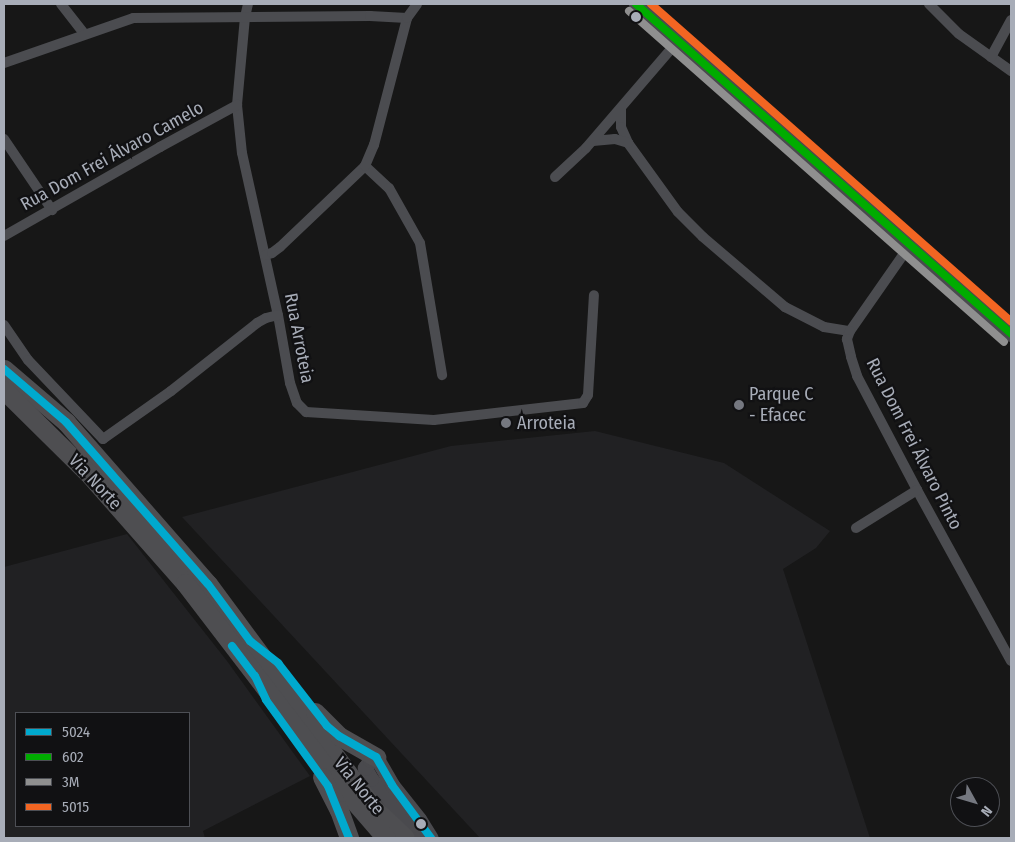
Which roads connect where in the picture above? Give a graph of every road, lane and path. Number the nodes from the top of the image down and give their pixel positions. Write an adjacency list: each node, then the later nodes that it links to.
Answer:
1 (61, 4): 9 (street)
2 (248, 4): 6 (street, Rua Arroteia)
3 (417, 4): 7 (street)
4 (636, 4): 10 (main road)
5 (930, 4): 11 (street)
6 (245, 17): 7 (street); 9 (street); 14 (street, Rua Arroteia)
7 (407, 18): 19 (street)
8 (1011, 20): 11 (street)
9 (84, 33): 12 (street)
10 (678, 41): 15 (street); 23 (main road)
11 (991, 57): 13 (street)
12 (4, 63)
13 (1011, 71)
14 (237, 105): 21 (street, Rua Dom Frei Álvaro Camelo); 24 (street, Rua Arroteia)
15 (621, 109): 17 (street); 18 (street)
16 (4, 139): 21 (street)
17 (592, 141): 18 (street); 20 (street)
18 (628, 143): 28 (street)
19 (365, 166): 24 (street); 31 (street)
20 (555, 177)
21 (52, 210): 22 (street, Rua Dom Frei Álvaro Camelo)
22 (4, 236)
23 (910, 245): 28 (street); 29 (main road)
24 (265, 255): 26 (street, Rua Arroteia)
25 (594, 295): 26 (street, Rua Arroteia)
26 (278, 315): 27 (street)
27 (4, 325)
28 (850, 331): 33 (street, Rua Dom Frei Álvaro Pinto)
29 (1011, 334)
30 (4, 369): 35 (highway, Via Norte)
31 (442, 375)
32 (4, 390): 37 (highway, Via Norte)
33 (917, 490): 34 (street); 36 (street, Rua Dom Frei Álvaro Pinto)
34 (856, 528)
35 (250, 642): 38 (highway); 41 (highway, Via Norte)
36 (1011, 661)
37 (255, 676): 39 (highway); 40 (highway, Via Norte)
38 (376, 757): 42 (main road)
39 (349, 838)
40 (386, 838)
41 (406, 838)
42 (429, 838)

